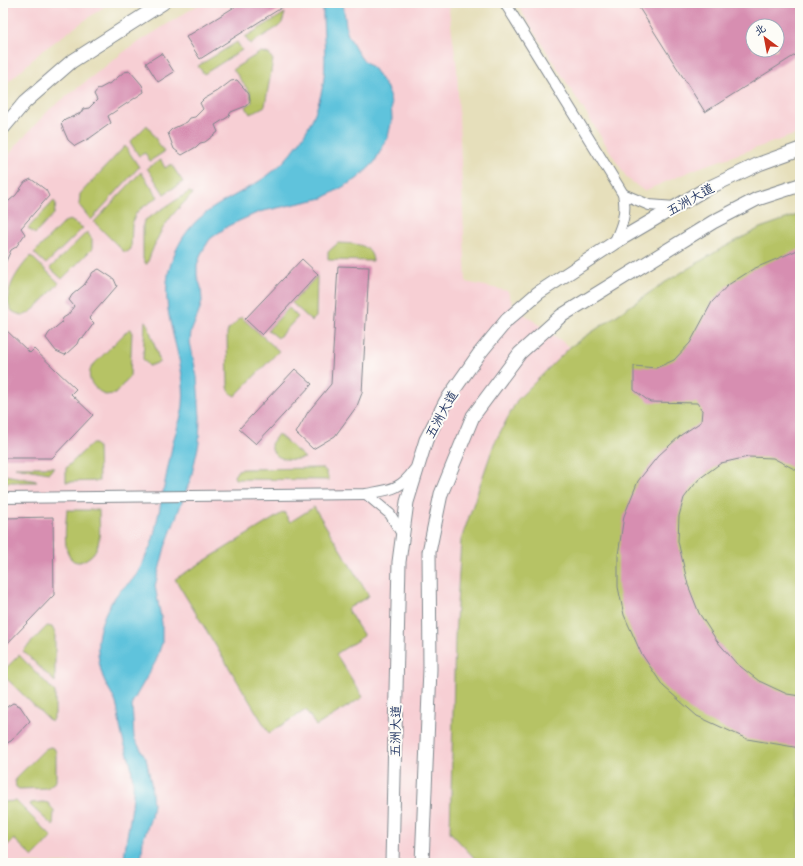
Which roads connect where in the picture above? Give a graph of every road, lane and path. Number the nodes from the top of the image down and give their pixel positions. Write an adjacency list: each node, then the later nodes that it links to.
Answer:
1 (163, 3): 3 (main road)
2 (505, 3): 6 (street)
3 (3, 128)
4 (800, 149): 7 (main road, 五洲大道)
5 (800, 185): 14 (main road)
6 (623, 194): 7 (street); 8 (street)
7 (675, 207): 8 (main road, 五洲大道)
8 (614, 243): 9 (main road, 五洲大道)
9 (418, 464): 10 (street); 12 (main road, 五洲大道)
10 (366, 494): 11 (street); 12 (street)
11 (3, 498)
12 (402, 534): 13 (main road, 五洲大道)
13 (392, 863)
14 (422, 863)

